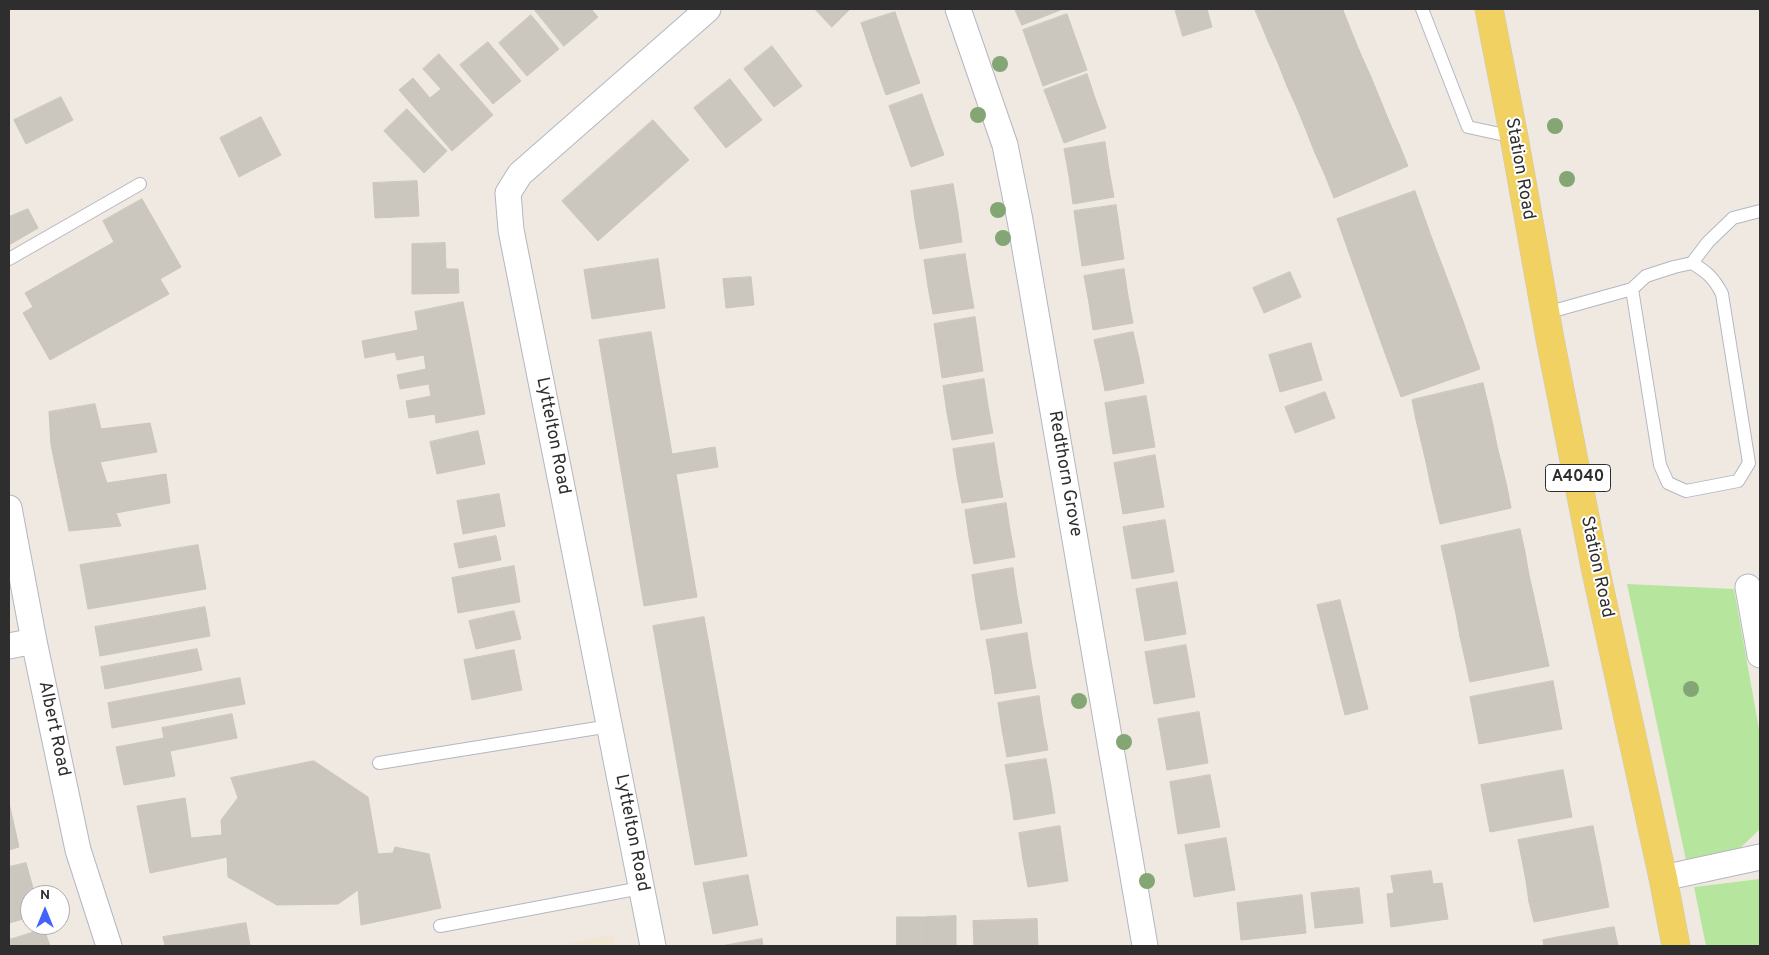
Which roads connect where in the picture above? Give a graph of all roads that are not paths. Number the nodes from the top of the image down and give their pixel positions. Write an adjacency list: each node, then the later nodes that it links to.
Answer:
1 (708, 9): 17 (street, Lyttelton Road)
2 (958, 9): 25 (street, Redthorn Grove)
3 (1422, 9): 5 (lane)
4 (1489, 9): 5 (main road, Station Road / A4040)
5 (1514, 137): 11 (main road, Station Road / A4040)
6 (140, 184): 8 (lane)
7 (1760, 211): 9 (lane)
8 (9, 260)
9 (1692, 263): 10 (lane); 10 (lane)
10 (1632, 289): 11 (lane)
11 (1546, 313): 20 (main road, Station Road / A4040)
12 (9, 508): 14 (street, Albert Road)
13 (1748, 587): 16 (street)
14 (34, 641): 15 (street); 23 (street, Albert Road)
15 (9, 646)
16 (1760, 655)
17 (610, 726): 18 (lane); 21 (street, Lyttelton Road)
18 (379, 763)
19 (1760, 857): 20 (street)
20 (1663, 878): 26 (main road, Station Road / A4040)
21 (641, 888): 22 (lane); 24 (street, Lyttelton Road)
22 (440, 926)
23 (109, 946)
24 (653, 946)
25 (1146, 946)
26 (1676, 946)

